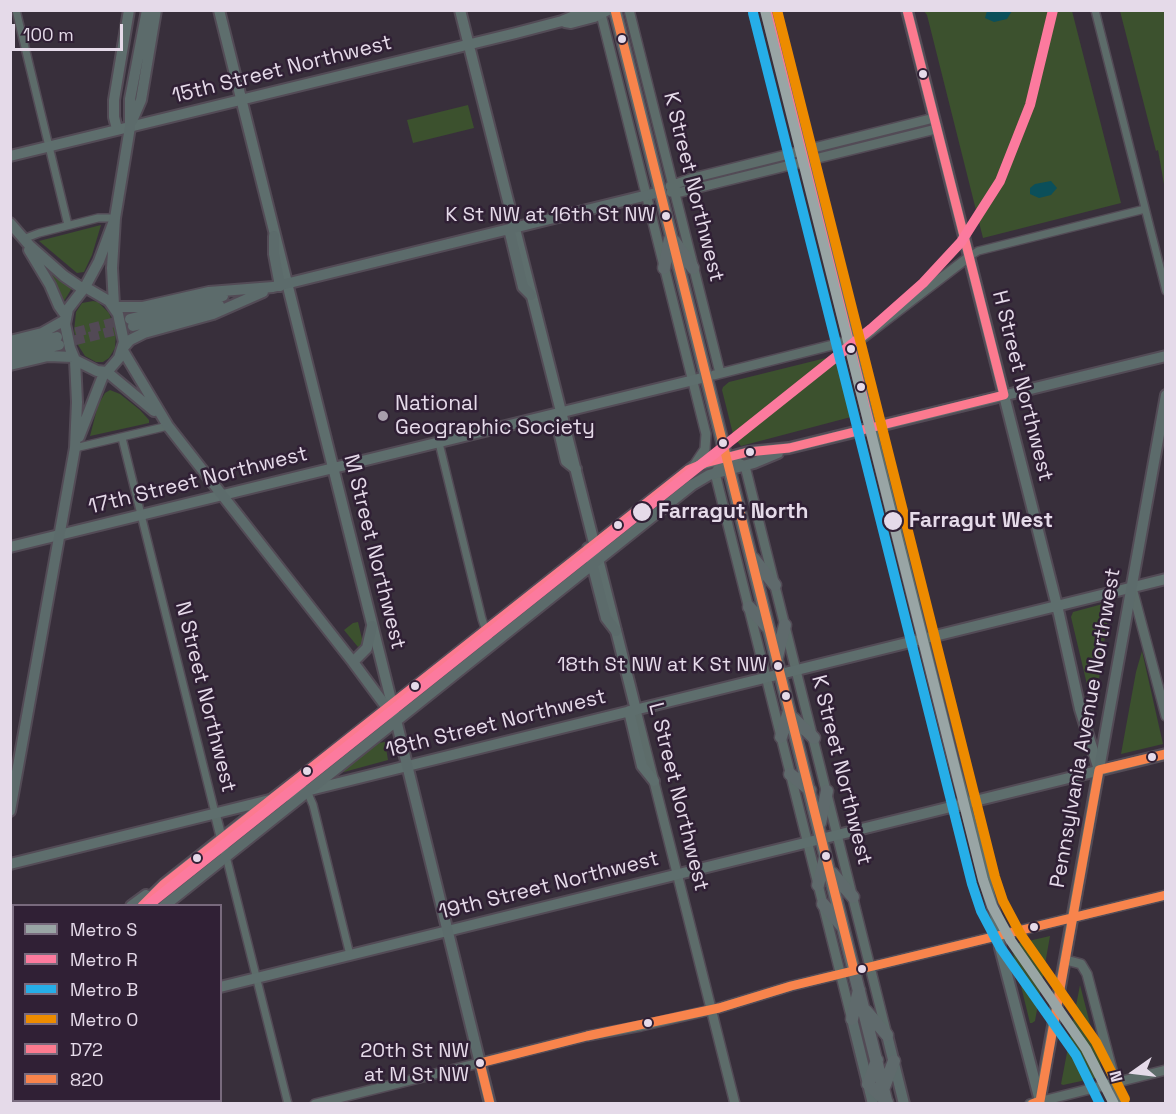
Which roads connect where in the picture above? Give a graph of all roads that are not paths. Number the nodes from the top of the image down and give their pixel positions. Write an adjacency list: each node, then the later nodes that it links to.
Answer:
1 (16, 10): 23 (street)
2 (129, 10): 22 (main road)
3 (140, 10): 18 (main road)
4 (147, 10): 18 (main road)
5 (156, 10): 18 (main road)
6 (163, 10): 18 (main road)
7 (219, 10): 19 (main road)
8 (460, 10): 17 (main road, L Street Northwest)
9 (589, 10): 16 (main road, 15th Street Northwest)
10 (615, 10): 27 (highway, K Street Northwest)
11 (629, 10): 26 (street, K Street Northwest)
12 (767, 10): 25 (main road)
13 (907, 10): 20 (main road, H Street Northwest)
14 (1095, 10): 29 (street)
15 (603, 12): 16 (main road, 15th Street Northwest); 28 (street)
16 (562, 21): 17 (main road, 15th Street Northwest)
17 (466, 45): 19 (main road, 15th Street Northwest); 33 (main road, L Street Northwest)
18 (142, 62): 21 (main road)
19 (238, 101): 21 (main road, 15th Street Northwest); 39 (main road)
20 (935, 123): 25 (street); 36 (main road, H Street Northwest)
21 (130, 127): 22 (main road, 15th Street Northwest); 30 (main road)
22 (117, 129): 23 (main road, 15th Street Northwest)
23 (49, 146): 24 (main road, 15th Street Northwest); 32 (street)
24 (10, 156)
25 (805, 156): 26 (street); 47 (main road)
26 (674, 188): 27 (street); 38 (street, K Street Northwest)
27 (660, 192): 28 (main road); 34 (highway, K Street Northwest)
28 (646, 195): 33 (main road); 37 (street)
29 (1145, 209): 36 (street); 41 (street)
30 (115, 218): 32 (street); 40 (main road); 43 (main road)
31 (10, 223): 35 (main road)
32 (68, 225): 35 (street)
33 (512, 229): 39 (main road); 60 (main road, L Street Northwest)
34 (670, 235): 37 (highway); 38 (highway); 56 (highway, K Street Northwest)
35 (23, 239): 40 (main road); 44 (main road)
36 (970, 256): 47 (street, 17th Street Northwest); 58 (main road, H Street Northwest)
37 (664, 268): 57 (street)
38 (693, 268): 55 (street, K Street Northwest)
39 (280, 286): 42 (main road); 70 (main road, M Street Northwest)
40 (84, 288): 43 (main road); 44 (main road)
41 (1166, 291)
42 (247, 294): 43 (main road); 45 (main road); 49 (main road)
43 (114, 306): 49 (main road)
44 (66, 318): 46 (main road); 52 (main road)
45 (131, 322)
46 (10, 341)
47 (850, 341): 55 (street, 17th Street Northwest); 62 (main road)
48 (10, 348): 51 (main road)
49 (122, 348): 54 (main road); 61 (main road)
50 (1166, 356): 58 (main road)
51 (10, 357)
52 (74, 358): 53 (main road); 54 (main road); 65 (main road)
53 (10, 364)
54 (105, 373): 61 (main road); 65 (main road)
55 (720, 373): 56 (street, 17th Street Northwest)
56 (706, 377): 57 (main road, 17th Street Northwest); 67 (highway, K Street Northwest)
57 (692, 380): 60 (main road, 17th Street Northwest); 69 (street)
58 (1004, 395): 62 (main road); 82 (main road, H Street Northwest)
59 (1166, 395): 81 (main road, Pennsylvania Avenue Northwest)
60 (558, 413): 64 (main road, 17th Street Northwest); 75 (main road, L Street Northwest)
61 (168, 426): 63 (street); 72 (main road)
62 (871, 428): 66 (main road); 88 (main road)
63 (122, 438): 65 (street); 73 (street, N Street Northwest)
64 (439, 442): 70 (main road, 17th Street Northwest); 86 (street)
65 (75, 448): 74 (main road)
66 (789, 448): 67 (main road); 68 (main road)
67 (728, 464): 68 (main road); 69 (main road); 71 (main road); 77 (highway, K Street Northwest)
68 (745, 466): 80 (street, K Street Northwest)
69 (693, 467): 75 (main road)
70 (330, 469): 72 (main road, 17th Street Northwest); 85 (main road, M Street Northwest)
71 (715, 473): 78 (main road); 83 (street)
72 (223, 496): 73 (main road, 17th Street Northwest); 91 (main road)
73 (141, 515): 74 (main road, 17th Street Northwest); 113 (street, N Street Northwest)
74 (59, 535): 76 (main road, 17th Street Northwest); 112 (main road)
75 (591, 546): 78 (main road, L Street Northwest); 86 (main road)
76 (10, 547)
77 (751, 556): 80 (highway); 87 (highway, K Street Northwest)
78 (596, 562): 89 (main road); 96 (main road, L Street Northwest)
79 (1166, 579): 81 (main road, 18th Street Northwest)
80 (775, 585): 84 (street, K Street Northwest)
81 (1132, 587): 82 (main road, 18th Street Northwest); 98 (street); 104 (main road, Pennsylvania Avenue Northwest)
82 (1057, 605): 88 (main road, 18th Street Northwest); 104 (main road, H Street Northwest)
83 (749, 607): 87 (highway); 94 (street)
84 (785, 625): 90 (highway); 92 (street, K Street Northwest)
85 (372, 626): 91 (main road); 95 (main road, M Street Northwest)
86 (486, 630): 89 (street); 95 (main road)
87 (770, 630): 90 (highway, K Street Northwest)
88 (923, 639): 92 (main road, 18th Street Northwest); 111 (main road)
89 (491, 645): 99 (main road)
90 (777, 658): 93 (highway, K Street Northwest)
91 (354, 662): 95 (main road)
92 (797, 670): 93 (main road, 18th Street Northwest); 101 (street, K Street Northwest)
93 (780, 674): 94 (main road, 18th Street Northwest); 97 (highway, K Street Northwest)
94 (767, 677): 96 (main road, 18th Street Northwest); 100 (street)
95 (390, 706): 99 (main road); 110 (main road)
96 (632, 710): 103 (main road, 18th Street Northwest); 106 (main road, L Street Northwest)
97 (790, 713): 100 (highway); 101 (highway); 107 (highway, K Street Northwest)
98 (1166, 716)
99 (396, 720): 103 (main road); 108 (main road)
100 (781, 737): 105 (street)
101 (814, 738): 109 (street, K Street Northwest)
102 (1166, 754): 104 (main road, 19th Street Northwest)
103 (408, 766): 108 (main road, 18th Street Northwest); 133 (main road)
104 (1099, 770): 111 (main road, 19th Street Northwest); 131 (main road, Pennsylvania Avenue Northwest)
105 (790, 774): 107 (highway); 117 (street)
106 (654, 781): 122 (street, L Street Northwest)
107 (810, 790): 114 (highway, K Street Northwest)
108 (307, 791): 110 (main road, 18th Street Northwest); 119 (main road); 135 (street)
109 (826, 791): 114 (highway); 115 (street, K Street Northwest)
110 (271, 800): 113 (main road, 18th Street Northwest); 116 (main road)
111 (965, 803): 115 (main road, 19th Street Northwest); 134 (main road)
112 (10, 811)
113 (215, 813): 116 (street, N Street Northwest); 120 (main road, 18th Street Northwest)
114 (821, 833): 115 (main road, 19th Street Northwest); 117 (main road, 19th Street Northwest); 118 (highway, K Street Northwest)
115 (837, 835): 126 (street, K Street Northwest)
116 (221, 838): 119 (street, N Street Northwest); 123 (main road)
117 (808, 842): 122 (main road, 19th Street Northwest); 124 (street)
118 (825, 854): 121 (highway, K Street Northwest); 124 (highway)
119 (226, 856): 129 (main road); 140 (street, N Street Northwest)
120 (10, 864)
121 (829, 870): 126 (highway); 132 (highway, K Street Northwest)
122 (677, 874): 133 (main road, 19th Street Northwest); 144 (street, L Street Northwest)
123 (164, 884): 127 (main road); 128 (main road)
124 (818, 885): 130 (street)
125 (1166, 895): 131 (street)
126 (853, 897): 137 (street, K Street Northwest)
127 (134, 904)
128 (143, 904)
129 (165, 904)
130 (823, 904): 132 (highway); 139 (street)
131 (1073, 918): 134 (street); 136 (main road, Pennsylvania Avenue Northwest)
132 (844, 929): 138 (highway, K Street Northwest)
133 (448, 931): 135 (main road, 19th Street Northwest); 149 (main road)
134 (999, 936): 137 (street); 155 (main road)
135 (350, 955): 140 (main road, 19th Street Northwest)
136 (1066, 960): 151 (street); 155 (main road, Pennsylvania Avenue Northwest)
137 (870, 966): 138 (street); 146 (street, K Street Northwest)
138 (855, 970): 139 (street); 142 (highway, K Street Northwest)
139 (840, 974): 144 (street); 145 (street)
140 (257, 978): 141 (main road, 19th Street Northwest); 156 (street, N Street Northwest)
141 (222, 987)
142 (859, 989): 143 (highway, K Street Northwest); 145 (highway)
143 (864, 1008): 146 (highway); 147 (highway, K Street Northwest)
144 (711, 1010): 149 (street); 159 (street, L Street Northwest)
145 (852, 1019): 152 (main road)
146 (887, 1035): 148 (main road, K Street Northwest)
147 (877, 1059): 152 (highway); 153 (highway, K Street Northwest)
148 (894, 1061): 153 (highway); 161 (main road, K Street Northwest)
149 (480, 1063): 157 (street); 158 (main road)
150 (1166, 1070): 151 (street)
151 (1115, 1083): 155 (street); 162 (street)
152 (868, 1084): 154 (highway); 160 (main road)
153 (884, 1087): 154 (highway, K Street Northwest)
154 (887, 1103)
155 (1036, 1103)
156 (288, 1104)
157 (315, 1104)
158 (490, 1104)
159 (735, 1104)
160 (873, 1104)
161 (904, 1104)
162 (1121, 1104)

